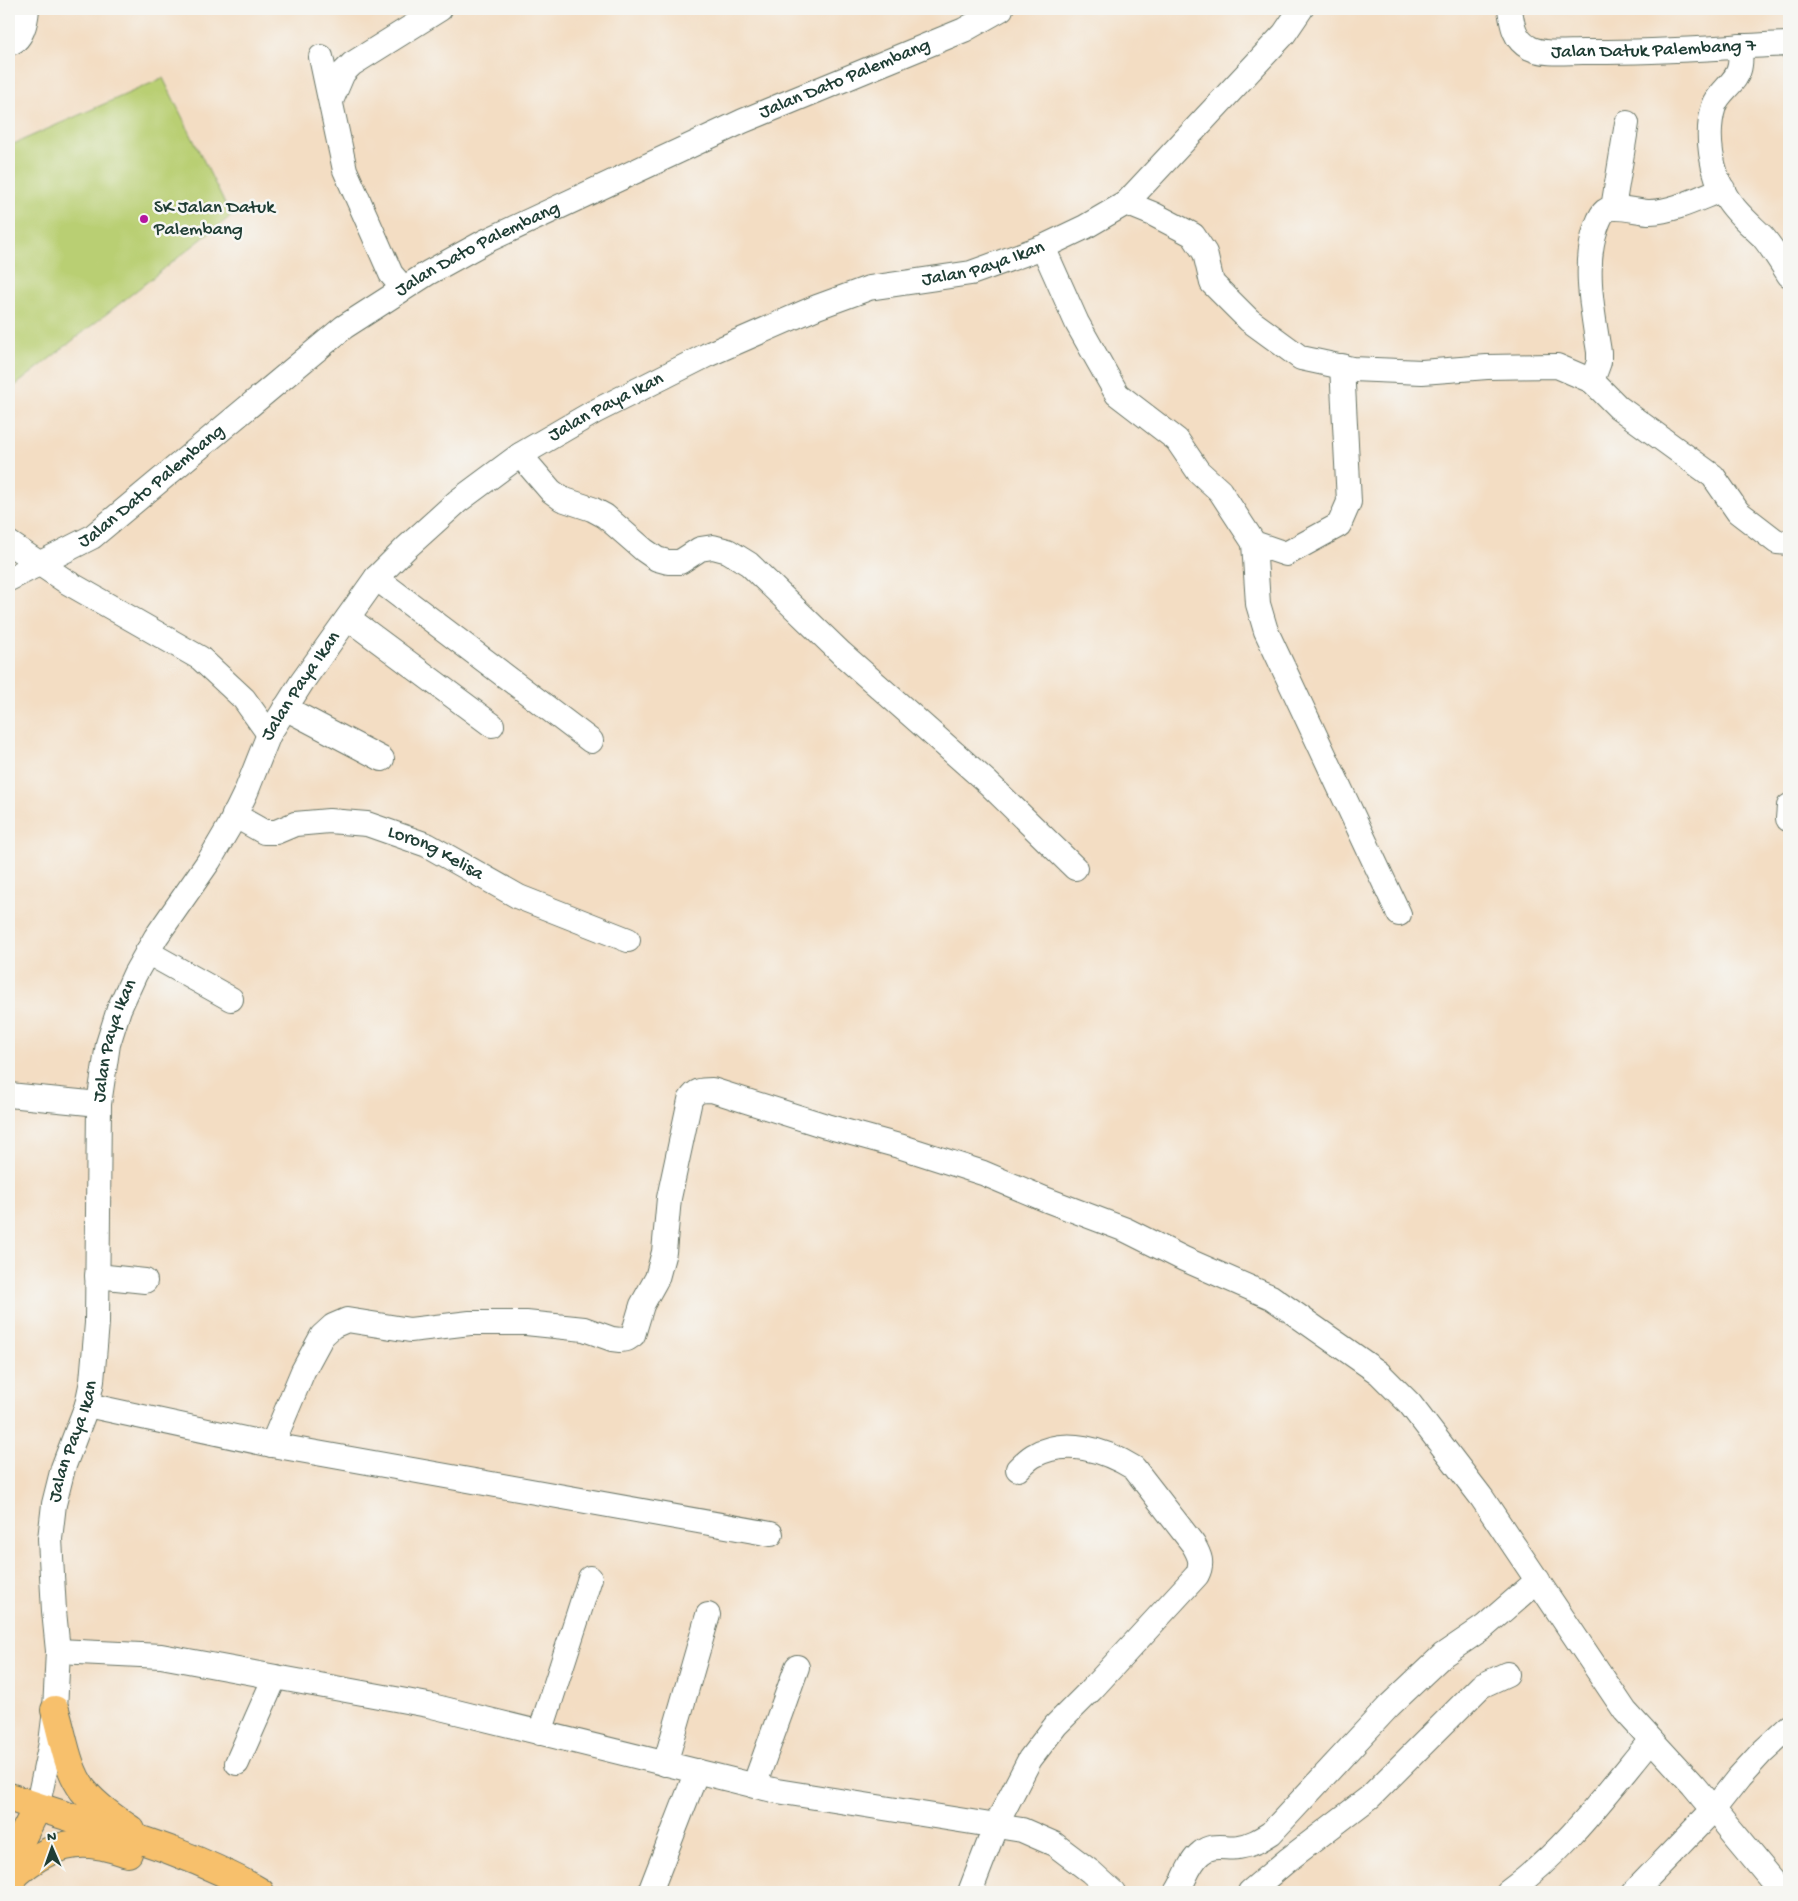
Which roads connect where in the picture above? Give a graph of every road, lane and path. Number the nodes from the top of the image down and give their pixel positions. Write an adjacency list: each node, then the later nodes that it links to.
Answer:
1 (27, 9): 6 (street)
2 (440, 9): 10 (street)
3 (1001, 9): 17 (street, Jalan Dato Palembang)
4 (1301, 9): 13 (street, Jalan Paya Ikan)
5 (1510, 9): 8 (street, Jalan Datuk Palembang 7)
6 (9, 43)
7 (1789, 44): 8 (street, Jalan Datuk Palembang 7)
8 (1740, 46): 12 (street)
9 (321, 57): 10 (street)
10 (331, 101): 17 (street)
11 (1627, 123): 14 (street)
12 (1722, 189): 14 (street); 16 (street)
13 (1126, 203): 15 (street, Jalan Paya Ikan); 18 (street)
14 (1613, 208): 19 (street)
15 (1043, 247): 20 (street, Jalan Paya Ikan); 22 (street)
16 (1789, 274)
17 (403, 288): 24 (street, Jalan Dato Palembang)
18 (1342, 366): 19 (street); 22 (street)
19 (1592, 381): 23 (street)
20 (520, 456): 25 (street, Jalan Paya Ikan); 34 (street)
21 (9, 542): 24 (street)
22 (1254, 543): 35 (street)
23 (1789, 543)
24 (40, 564): 26 (street, Jalan Dato Palembang); 30 (street)
25 (376, 578): 27 (street, Jalan Paya Ikan); 31 (street)
26 (9, 579)
27 (348, 618): 28 (street, Jalan Paya Ikan); 29 (street)
28 (285, 708): 30 (street, Jalan Paya Ikan); 32 (street)
29 (492, 725)
30 (269, 734): 33 (street, Jalan Paya Ikan)
31 (591, 741)
32 (382, 759)
33 (234, 815): 36 (street, Lorong Kelisa); 37 (street, Jalan Paya Ikan)
34 (1075, 868)
35 (1399, 914)
36 (628, 940)
37 (147, 952): 38 (street); 40 (street, Jalan Paya Ikan)
38 (231, 1000)
39 (9, 1095): 40 (street)
40 (99, 1104): 41 (street, Jalan Paya Ikan)
41 (97, 1276): 42 (street); 43 (street, Jalan Paya Ikan)
42 (145, 1281)
43 (88, 1406): 44 (street); 50 (street, Jalan Paya Ikan)
44 (272, 1445): 46 (street); 48 (street)
45 (1018, 1468): 65 (street)
46 (771, 1534)
47 (590, 1578): 56 (street)
48 (1538, 1580): 57 (street); 73 (street)
49 (708, 1615): 59 (street)
50 (58, 1651): 53 (street); 54 (street, Jalan Paya Ikan)
51 (797, 1668): 61 (street)
52 (1507, 1674): 74 (street)
53 (275, 1677): 56 (street); 58 (street)
54 (55, 1710): 63 (street, Jalan Paya Ikan); 66 (main road)
55 (1789, 1727): 64 (street)
56 (540, 1733): 59 (street)
57 (1652, 1740): 64 (street); 75 (street)
58 (237, 1763)
59 (665, 1764): 60 (street)
60 (697, 1772): 61 (street); 70 (street)
61 (754, 1786): 65 (street)
62 (9, 1797): 63 (main road)
63 (37, 1808): 66 (main road); 67 (main road, Jalan Paya Ikan)
64 (1713, 1810): 76 (street); 77 (street)
65 (996, 1825): 71 (street); 72 (street)
66 (150, 1844): 69 (main road)
67 (9, 1863)
68 (9, 1881): 69 (main road)
69 (253, 1888)
70 (650, 1892)
71 (970, 1892)
72 (1113, 1892)
73 (1177, 1892)
74 (1250, 1892)
75 (1508, 1892)
76 (1634, 1892)
77 (1782, 1892)

